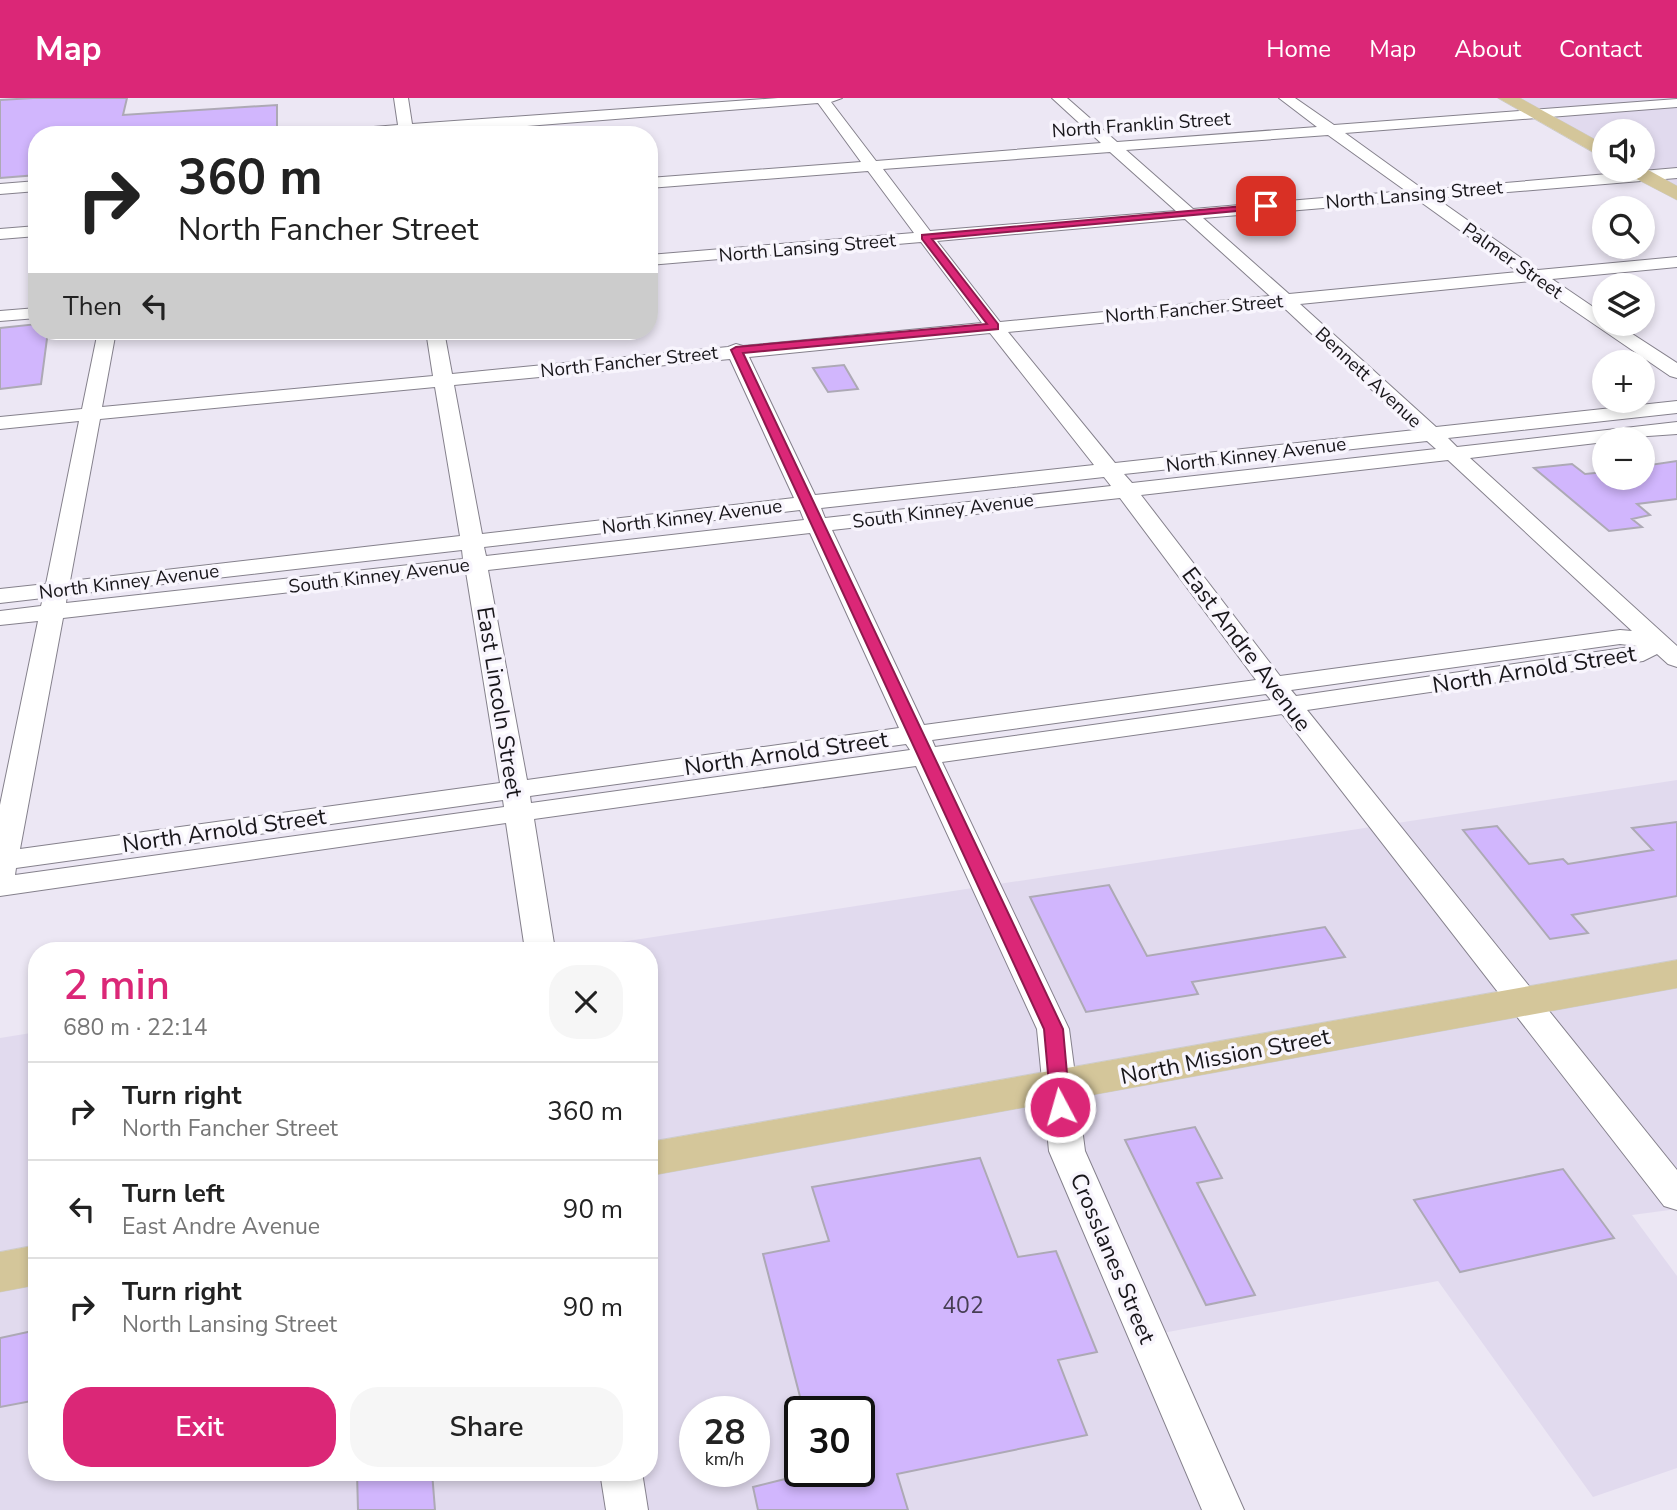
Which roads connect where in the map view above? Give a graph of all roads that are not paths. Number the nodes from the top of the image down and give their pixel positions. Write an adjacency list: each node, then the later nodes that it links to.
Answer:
1 (401, 98): 9 (street)
2 (821, 98): 3 (street); 10 (street); 14 (street, East Andre Avenue)
3 (835, 98)
4 (1059, 98): 13 (street, Bennett Avenue)
5 (1286, 98): 11 (street, Palmer Street)
6 (1507, 98): 8 (main road)
7 (1677, 103): 8 (street, North Franklin Street)
8 (1535, 114): 11 (street, North Franklin Street); 12 (main road)
9 (404, 126)
10 (478, 126)
11 (1332, 130): 13 (street, North Franklin Street); 22 (street, Palmer Street)
12 (1592, 146)
13 (1112, 147): 14 (street, North Franklin Street); 24 (street, Bennett Avenue)
14 (870, 165): 18 (street, North Franklin Street); 27 (street, East Andre Avenue)
15 (1655, 173): 16 (street, North Lansing Street)
16 (1677, 173)
17 (1592, 177): 22 (street, North Lansing Street)
18 (658, 182)
19 (1655, 182): 23 (main road)
20 (28, 187): 21 (street)
21 (0, 189)
22 (1419, 194): 24 (street, North Lansing Street); 30 (street, Palmer Street)
23 (1677, 194)
24 (1186, 213): 27 (street, North Lansing Street); 31 (street, Bennett Avenue)
25 (28, 232): 26 (street)
26 (0, 234)
27 (925, 237): 28 (street, North Lansing Street); 35 (street, East Andre Avenue)
28 (658, 259)
29 (1677, 262): 30 (street, North Fancher Street)
30 (1535, 276): 31 (street, North Fancher Street); 33 (street, Palmer Street)
31 (1284, 299): 35 (street, North Fancher Street); 46 (street, Bennett Avenue)
32 (28, 314): 34 (street)
33 (1592, 314)
34 (0, 316)
35 (994, 327): 39 (street, North Fancher Street); 48 (street, East Andre Avenue)
36 (1624, 336): 40 (street, Palmer Street)
37 (105, 340): 43 (street)
38 (437, 340): 41 (street, East Lincoln Street)
39 (736, 350): 41 (street, North Fancher Street); 49 (street, Crosslanes Street)
40 (1677, 372)
41 (445, 380): 43 (street, North Fancher Street); 50 (street, East Lincoln Street)
42 (1677, 407): 46 (street, North Kinney Avenue)
43 (90, 414): 44 (street, North Fancher Street); 52 (street)
44 (0, 423)
45 (1677, 428): 47 (street, South Kinney Avenue)
46 (1429, 433): 47 (street, Bennett Avenue); 48 (street, North Kinney Avenue)
47 (1454, 454): 48 (street, South Kinney Avenue); 54 (street, Bennett Avenue)
48 (1117, 480): 49 (street, South Kinney Avenue); 55 (street, East Andre Avenue)
49 (811, 514): 50 (street, South Kinney Avenue); 57 (street, Crosslanes Street)
50 (474, 552): 52 (street, South Kinney Avenue); 58 (street, East Lincoln Street)
51 (0, 596): 52 (street, North Kinney Avenue)
52 (53, 601): 53 (street, South Kinney Avenue); 59 (street)
53 (0, 618)
54 (1667, 650): 55 (street, North Arnold Street); 56 (street, North Arnold Street)
55 (1273, 685): 56 (street, East Andre Avenue); 57 (street, North Arnold Street)
56 (1290, 706): 57 (street, North Arnold Street); 62 (street, East Andre Avenue)
57 (922, 746): 58 (street, North Arnold Street); 63 (street, Crosslanes Street)
58 (516, 800): 59 (street, North Arnold Street); 60 (street, East Lincoln Street)
59 (1, 871)
60 (539, 942)
61 (1677, 974): 62 (main road, North Mission Street)
62 (1525, 1001): 63 (main road, North Mission Street); 65 (street, East Andre Avenue)
63 (1058, 1087): 64 (main road, North Mission Street); 70 (street, Crosslanes Street)
64 (658, 1157)
65 (1677, 1196)
66 (28, 1267): 67 (main road)
67 (0, 1272)
68 (622, 1481): 69 (street)
69 (627, 1510)
70 (1223, 1510)

